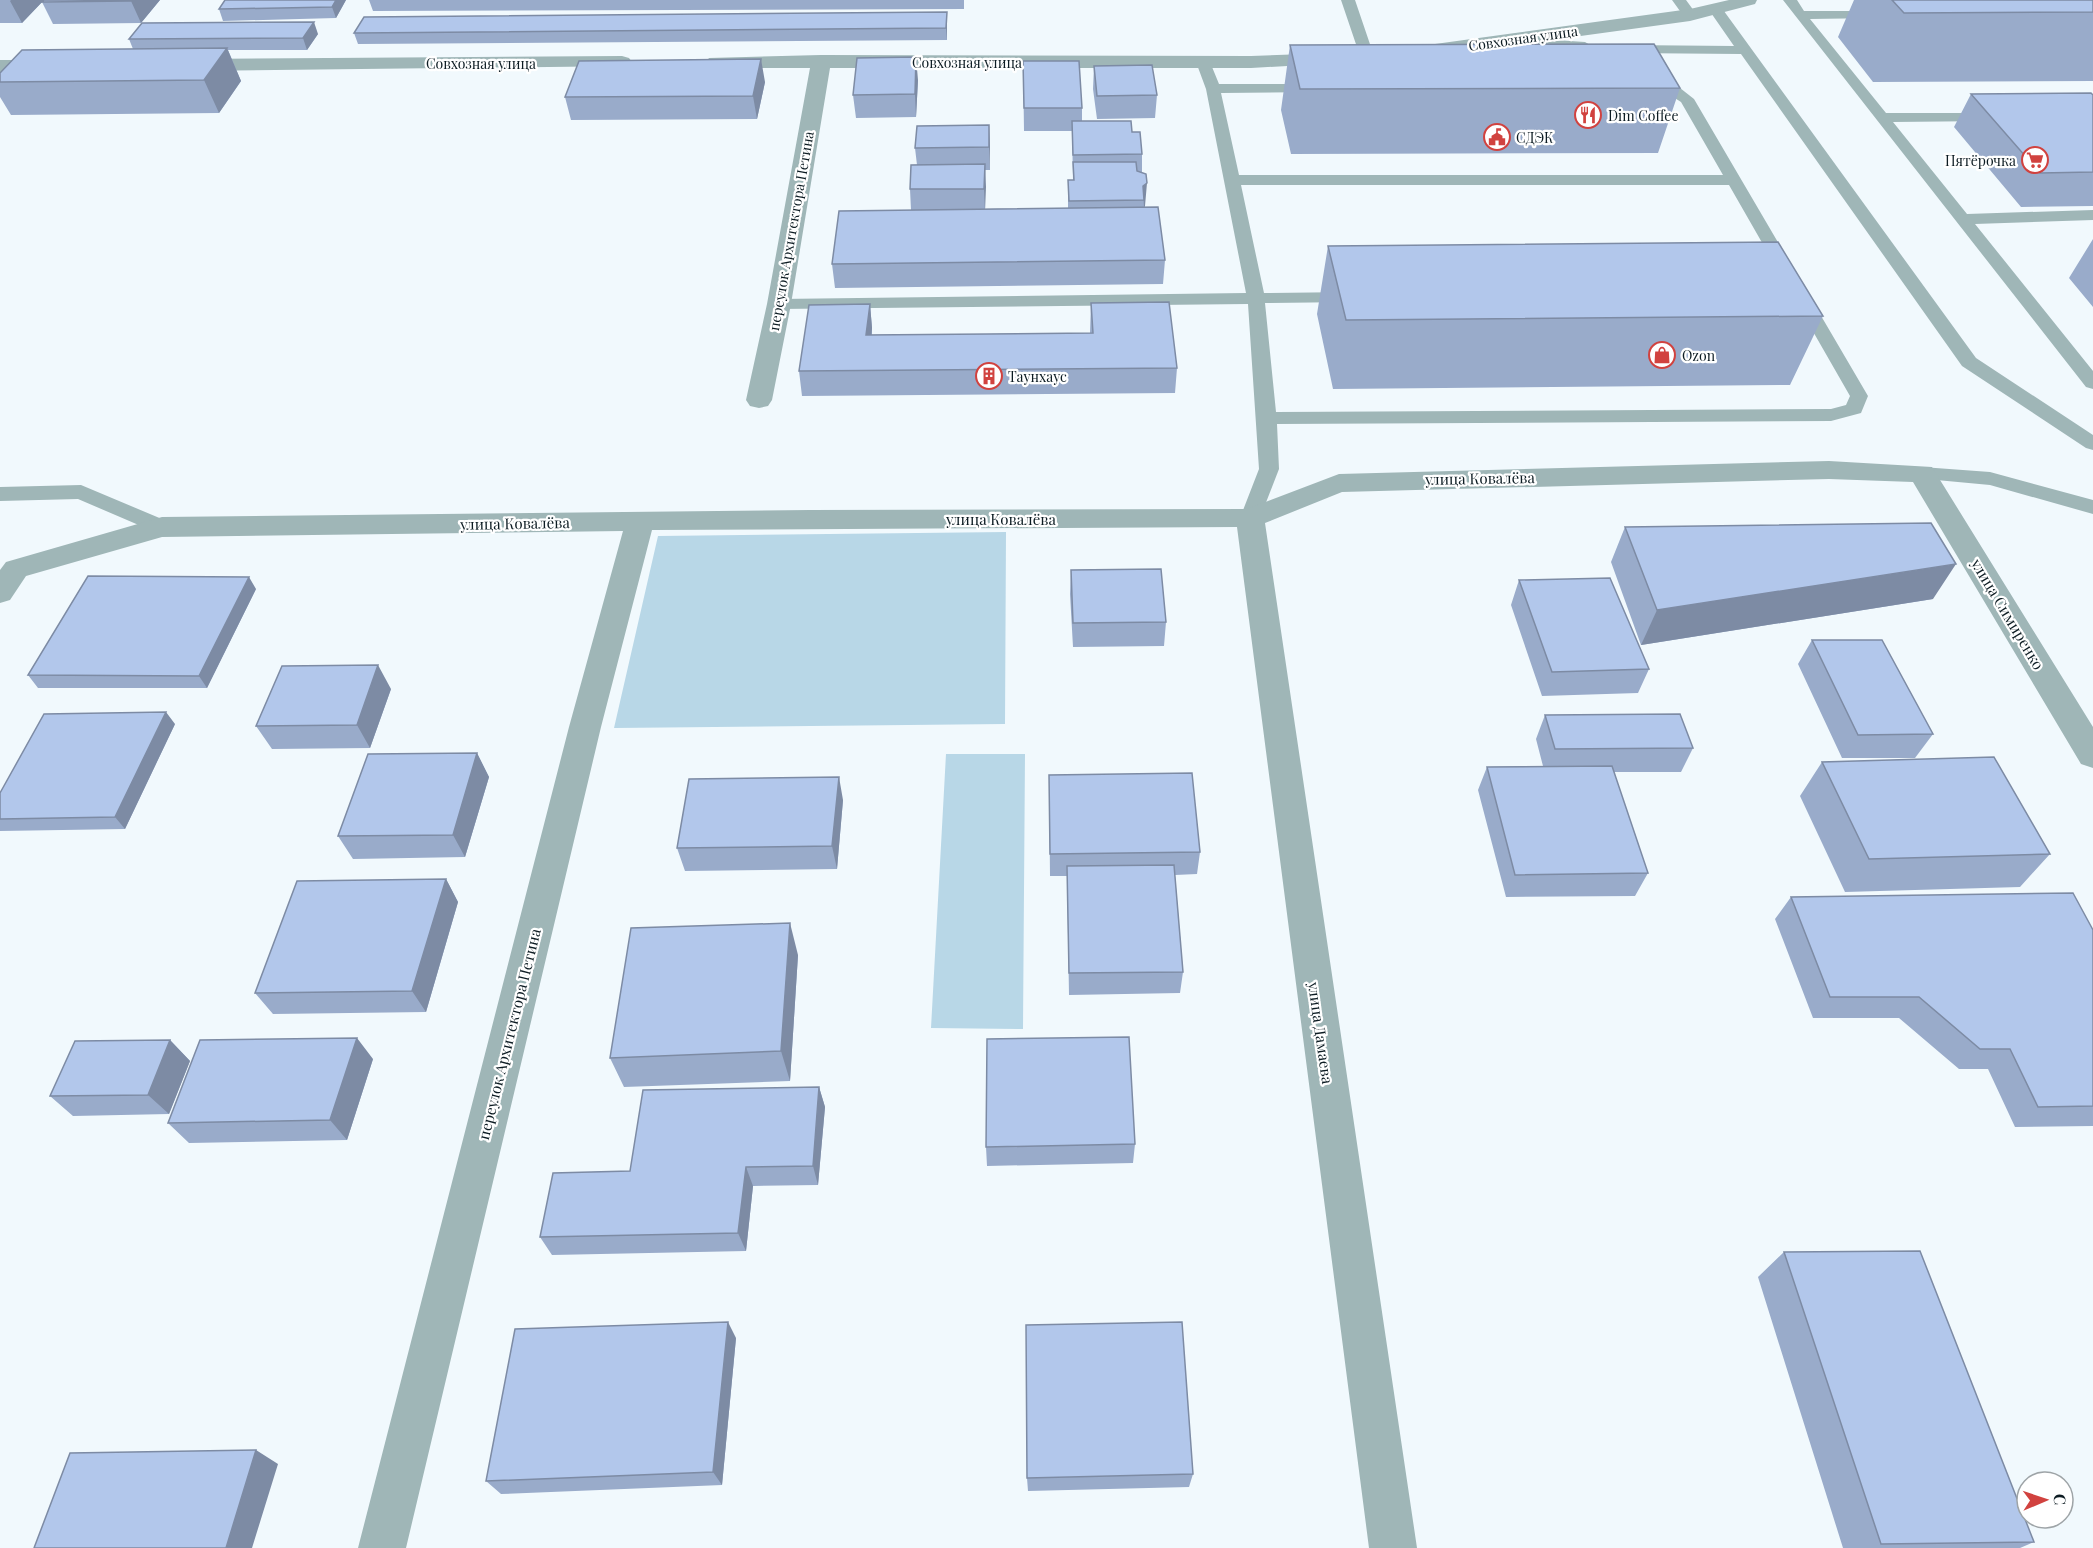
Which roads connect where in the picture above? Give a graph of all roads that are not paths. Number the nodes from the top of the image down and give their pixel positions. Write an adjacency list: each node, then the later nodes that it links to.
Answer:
1 (1348, 0): 12 (lane)
2 (1748, 0): 4 (street, Совхозная улица)
3 (1790, 0): 7 (lane)
4 (1713, 5): 5 (street, Совхозная улица); 9 (lane)
5 (1684, 7): 8 (street, Совхозная улица)
6 (1893, 14): 7 (lane)
7 (1800, 15): 24 (lane)
8 (1509, 41): 9 (lane); 10 (street, Совхозная улица)
9 (1743, 50): 39 (lane)
10 (1417, 52)
11 (1387, 54): 12 (street, Совхозная улица)
12 (1367, 56): 16 (street, Совхозная улица)
13 (821, 61): 15 (street, Совхозная улица); 16 (street, Совхозная улица); 33 (street, переулок Архитектора Петина)
14 (643, 62): 17 (street, Совхозная улица)
15 (702, 62)
16 (1203, 62): 22 (lane)
17 (168, 65)
18 (0, 66): 19 (street)
19 (75, 66)
20 (1631, 86): 26 (lane)
21 (1333, 88): 22 (lane)
22 (1213, 89): 25 (lane)
23 (2011, 116): 24 (lane)
24 (1882, 118): 28 (lane)
25 (1233, 180): 26 (lane); 32 (lane)
26 (1735, 180): 30 (lane)
27 (2093, 215): 28 (lane)
28 (1962, 219): 34 (lane)
29 (1777, 292): 30 (lane)
30 (1801, 292): 38 (lane)
31 (1374, 297): 32 (lane)
32 (1256, 298): 33 (lane); 38 (lane)
33 (779, 304): 37 (street, переулок Архитектора Петина)
34 (2067, 350): 35 (lane); 36 (lane)
35 (2093, 350)
36 (2093, 383)
37 (759, 400)
38 (1267, 418): 43 (lane)
39 (2093, 444)
40 (1922, 473): 42 (lane); 43 (street, улица Ковалёва); 48 (street, улица Симиренко)
41 (0, 494): 45 (lane)
42 (2093, 507)
43 (1250, 518): 44 (street, улица Ковалёва); 50 (street, улица Дамаева)
44 (639, 521): 45 (street, улица Ковалёва); 49 (street, переулок Архитектора Петина)
45 (162, 527): 46 (street, улица Ковалёва)
46 (8, 569): 47 (street)
47 (0, 593)
48 (2093, 755)
49 (382, 1548)
50 (1393, 1548)

